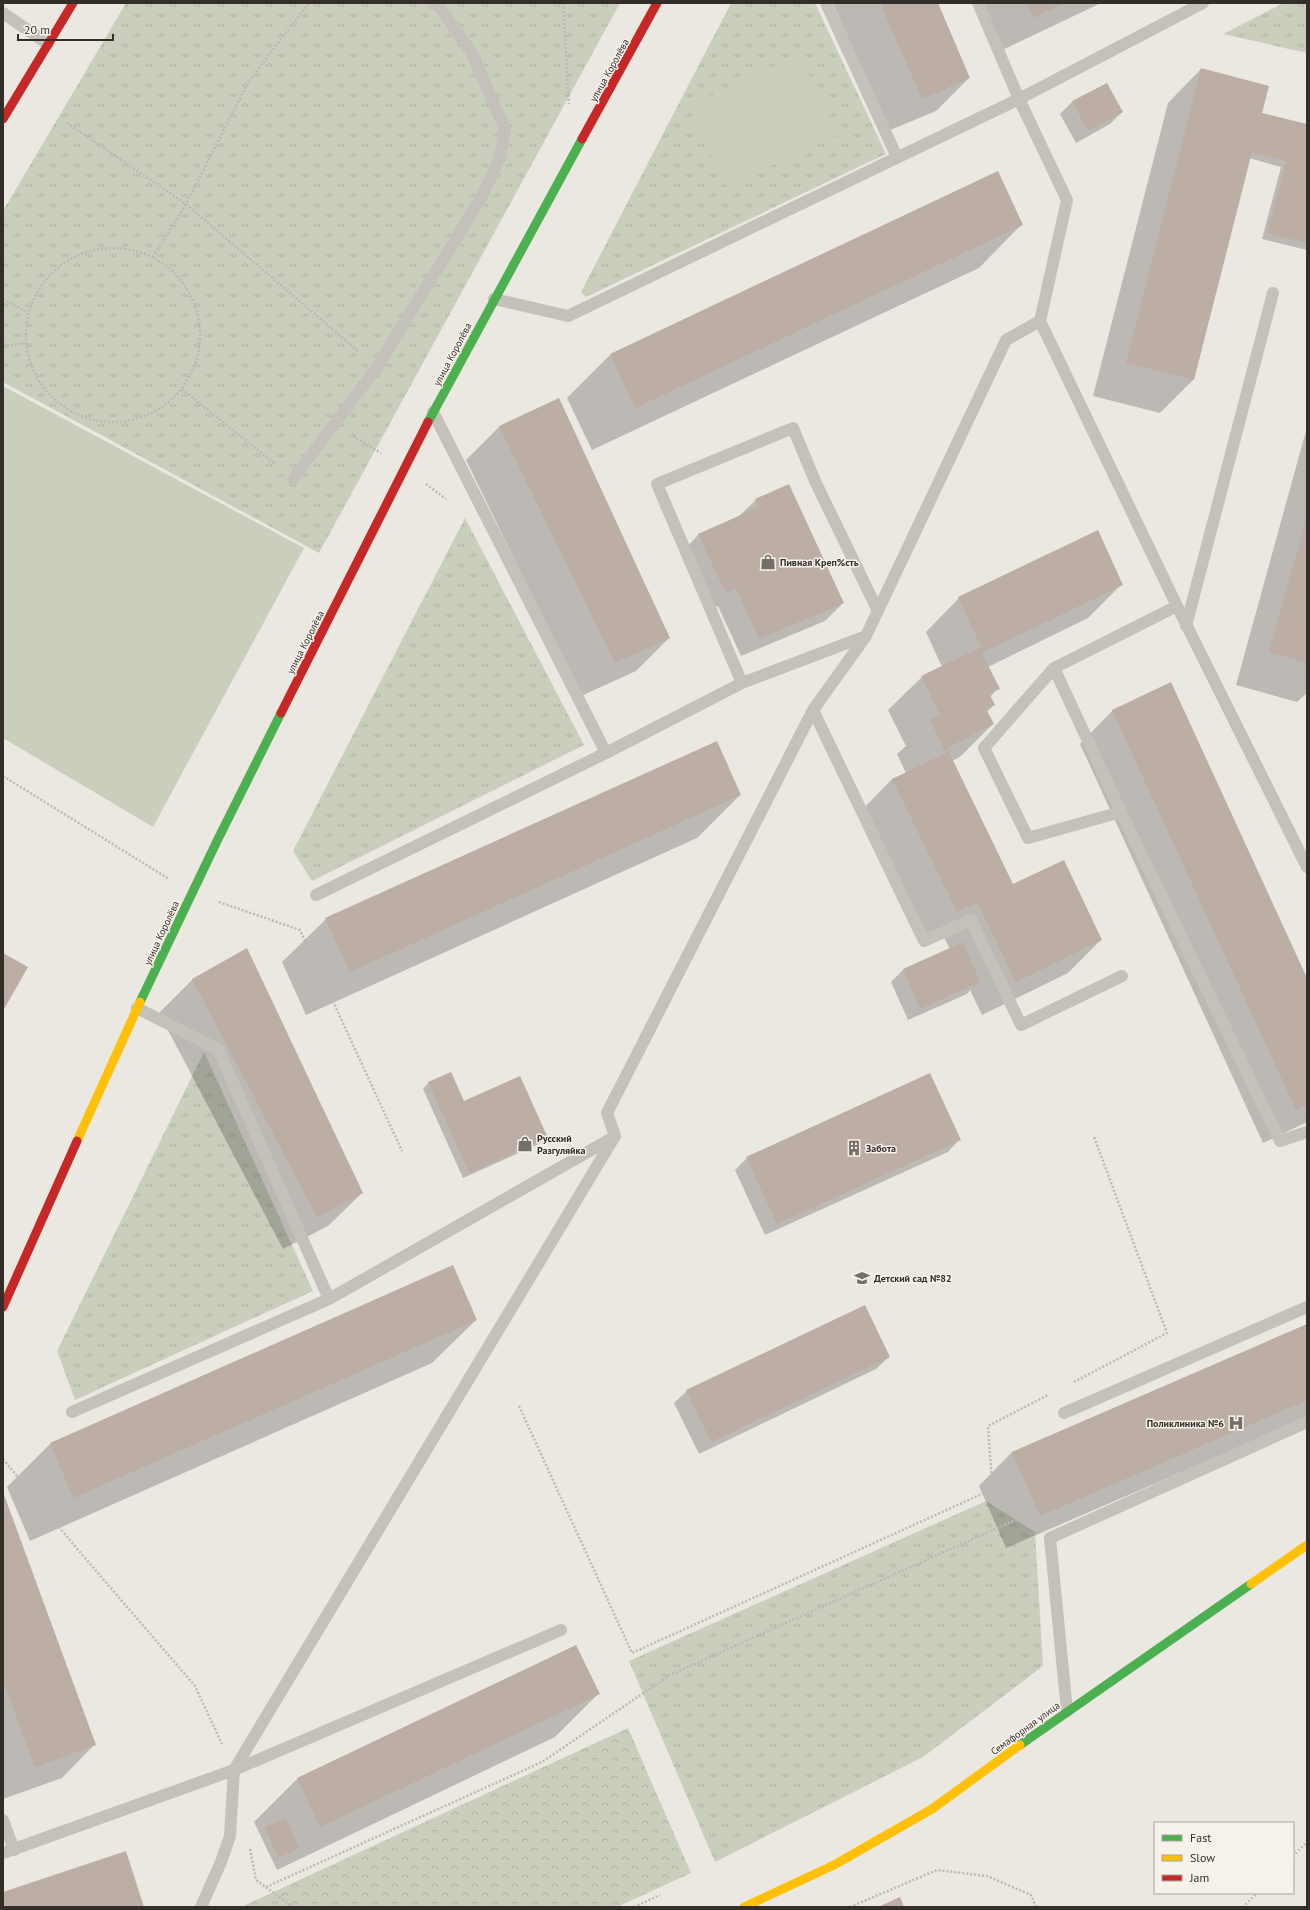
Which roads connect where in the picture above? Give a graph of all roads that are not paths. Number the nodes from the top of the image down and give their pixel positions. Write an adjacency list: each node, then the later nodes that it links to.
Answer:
1 (73, 3): 8 (main road)
2 (433, 3): 16 (lane)
3 (658, 3): 13 (main road, улица Королёва)
4 (826, 3): 11 (lane)
5 (978, 3): 9 (lane)
6 (1203, 3): 9 (lane)
7 (3, 12): 8 (lane)
8 (48, 44): 10 (main road)
9 (1020, 99): 11 (lane); 14 (lane)
10 (3, 119)
11 (897, 158): 13 (lane)
12 (1273, 293): 19 (lane)
13 (494, 299): 15 (main road, улица Королёва)
14 (1040, 321): 17 (lane); 18 (lane)
15 (433, 412): 24 (lane); 29 (main road, улица Королёва)
16 (293, 479)
17 (1177, 606): 19 (lane); 21 (lane)
18 (878, 611): 20 (lane); 22 (lane)
19 (1186, 626): 26 (lane)
20 (866, 636): 22 (lane); 23 (lane)
21 (1054, 668): 25 (lane); 25 (lane)
22 (742, 683): 24 (lane)
23 (813, 710): 28 (lane); 31 (lane)
24 (606, 754): 27 (lane)
25 (1121, 812): 30 (lane)
26 (1307, 867)
27 (316, 895)
28 (1122, 976)
29 (137, 1008): 32 (lane); 33 (main road, улица Королёва)
30 (1307, 1132)
31 (615, 1136): 32 (lane); 41 (lane)
32 (329, 1299): 35 (lane)
33 (3, 1307)
34 (1307, 1307): 36 (lane)
35 (72, 1412)
36 (1064, 1413)
37 (1307, 1422): 40 (lane)
38 (1307, 1545): 40 (main road, Семафорная улица)
39 (562, 1630): 41 (lane)
40 (1067, 1711): 45 (main road, Семафорная улица)
41 (234, 1770): 43 (lane); 44 (lane)
42 (3, 1820): 43 (lane)
43 (8, 1851)
44 (201, 1907)
45 (744, 1907)

